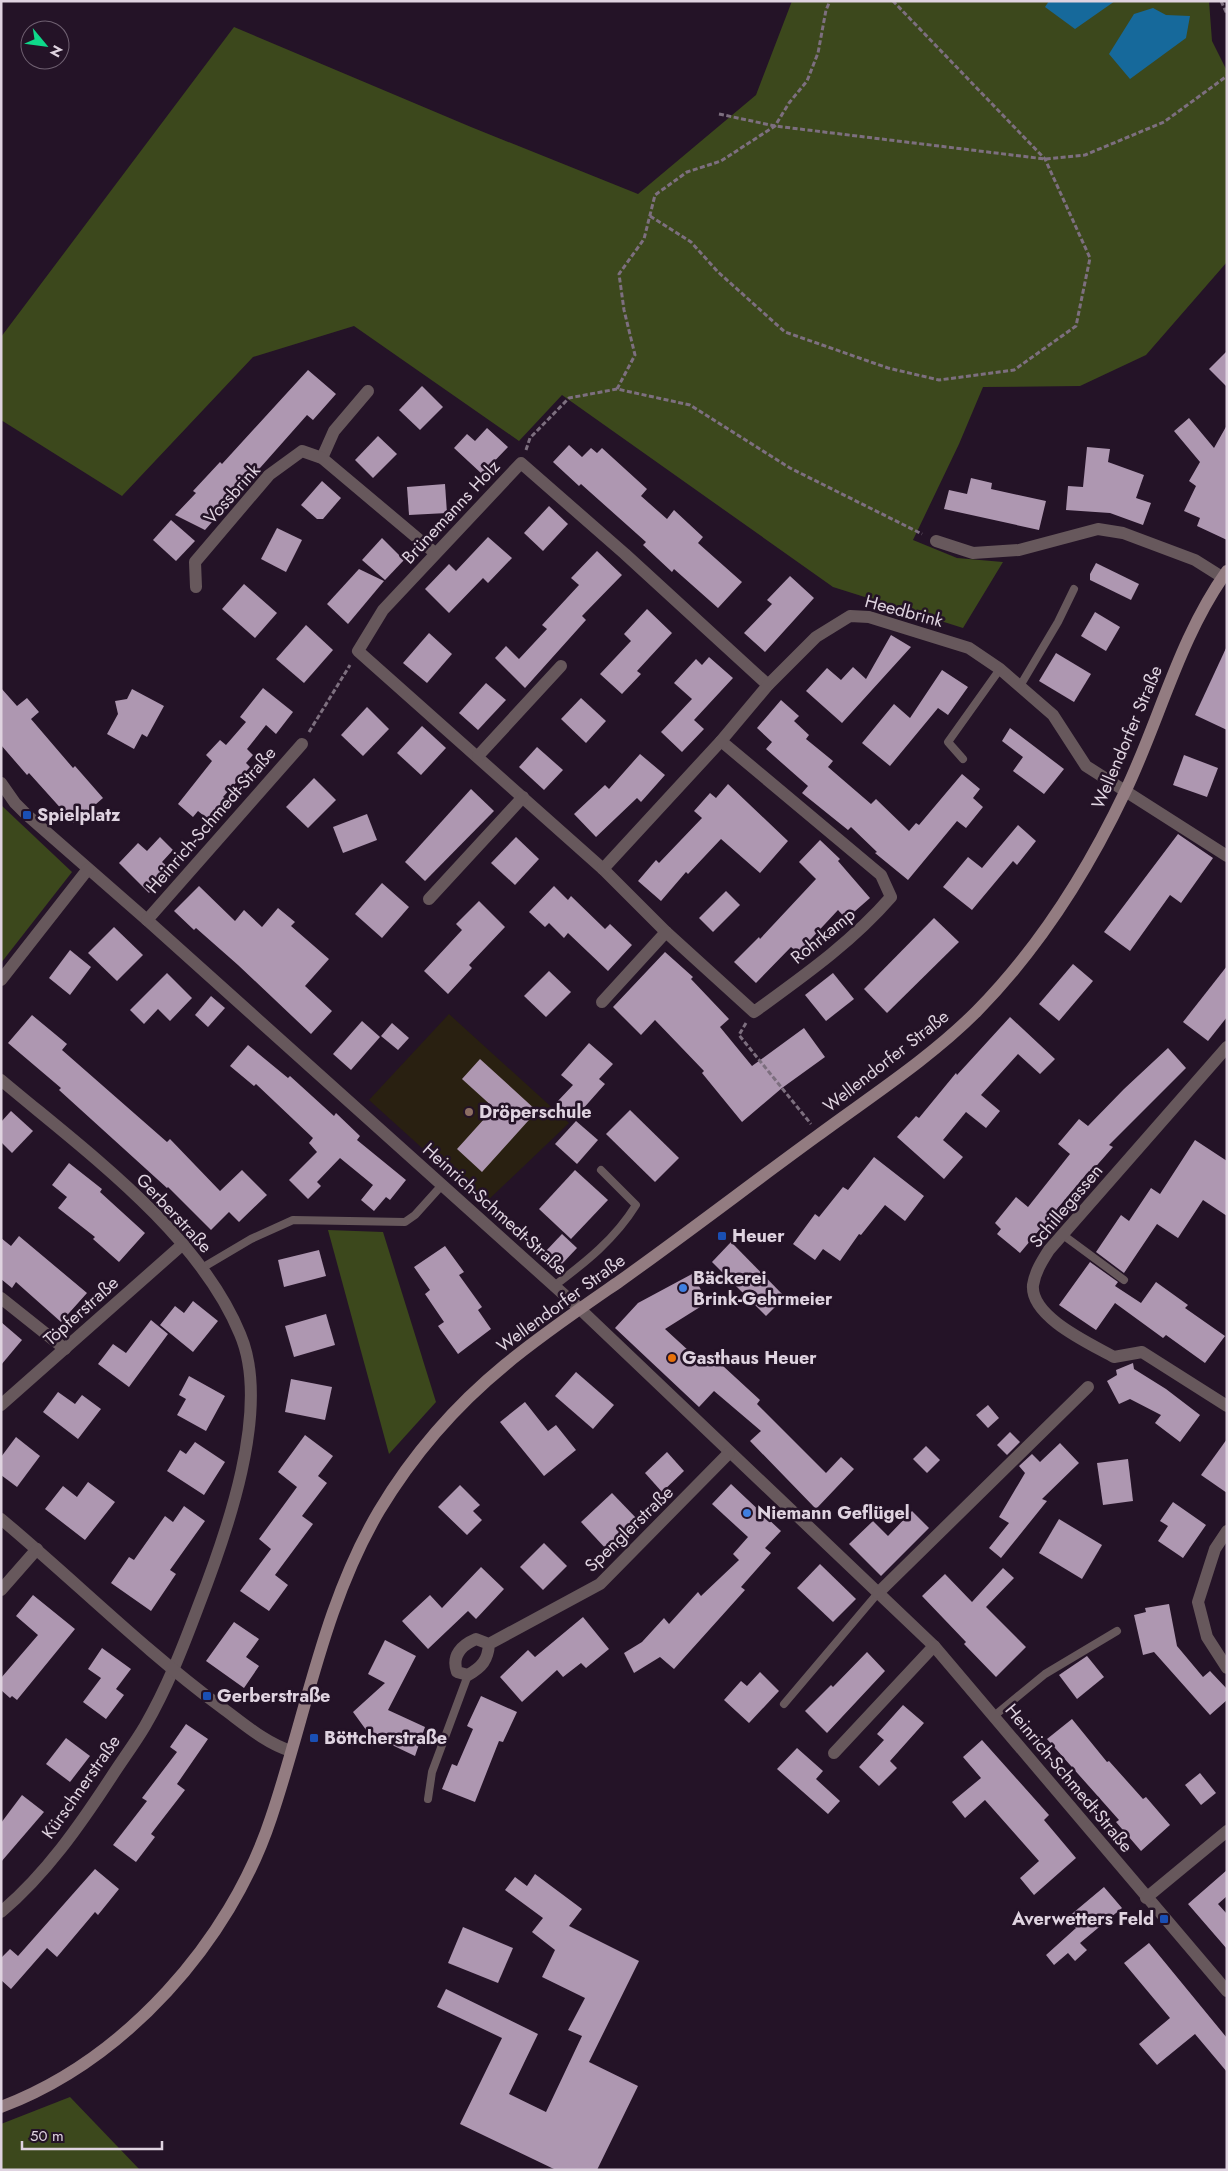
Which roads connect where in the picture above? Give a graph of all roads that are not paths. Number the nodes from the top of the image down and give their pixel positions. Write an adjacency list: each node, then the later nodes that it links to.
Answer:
1 (368, 391): 2 (street)
2 (322, 458): 4 (street, Vossbrink); 6 (street, Vossbrink)
3 (936, 541): 5 (street, Wellendorfer Straße)
4 (435, 553): 10 (street, Brünemanns Holz); 14 (street, Brünemanns Holz)
5 (1224, 574): 17 (street, Wellendorfer Straße)
6 (196, 587)
7 (1074, 590): 11 (lane)
8 (561, 666): 14 (street)
9 (1000, 669): 10 (street, Heedbrink); 11 (street, Heedbrink); 15 (lane)
10 (768, 685): 12 (street, Heedbrink)
11 (1020, 686): 17 (street, Heedbrink)
12 (721, 741): 21 (street, Heedbrink); 24 (street, Rohrkamp)
13 (302, 744): 23 (street, Heinrich-Schmedt-Straße)
14 (478, 756): 18 (street)
15 (963, 759)
16 (1, 783): 20 (street, Heinrich-Schmedt-Straße)
17 (1125, 791): 19 (street); 37 (street, Wellendorfer Straße)
18 (523, 797): 21 (street); 22 (street)
19 (1227, 856)
20 (88, 869): 23 (street, Heinrich-Schmedt-Straße); 25 (street)
21 (603, 869): 24 (street)
22 (429, 899)
23 (147, 920): 30 (street, Heinrich-Schmedt-Straße)
24 (666, 932): 26 (street)
25 (1, 980)
26 (602, 1002)
27 (1227, 1047): 31 (street, Schillegassen)
28 (1, 1080): 32 (street, Gerberstraße)
29 (601, 1170): 35 (lane)
30 (442, 1185): 33 (lane); 35 (street, Heinrich-Schmedt-Straße)
31 (1063, 1235): 34 (lane); 41 (street, Schillegassen)
32 (183, 1244): 33 (street, Gerberstraße); 38 (street, Töpferstraße)
33 (202, 1268): 52 (street, Gerberstraße)
34 (1124, 1280)
35 (554, 1286): 37 (street, Heinrich-Schmedt-Straße)
36 (1, 1298): 38 (street)
37 (580, 1309): 42 (street, Heinrich-Schmedt-Straße); 56 (street, Wellendorfer Straße)
38 (64, 1349): 40 (street, Töpferstraße)
39 (1088, 1387): 47 (street)
40 (1, 1405)
41 (1227, 1406)
42 (730, 1453): 47 (street, Heinrich-Schmedt-Straße); 49 (street, Spenglerstraße)
43 (1, 1519): 45 (street)
44 (1227, 1531): 51 (street)
45 (36, 1549): 46 (street); 52 (street)
46 (1, 1590)
47 (878, 1593): 50 (street, Heinrich-Schmedt-Straße); 54 (lane)
48 (1117, 1631): 55 (lane)
49 (489, 1644): 53 (street); 53 (street, Spenglerstraße)
50 (934, 1646): 55 (street, Heinrich-Schmedt-Straße); 57 (street)
51 (1227, 1668)
52 (174, 1670): 56 (street); 61 (street, Kürschnerstraße)
53 (468, 1675): 58 (lane)
54 (784, 1704)
55 (994, 1716): 60 (street, Heinrich-Schmedt-Straße)
56 (291, 1751): 63 (street, Wellendorfer Straße)
57 (834, 1753)
58 (428, 1799)
59 (1227, 1831): 60 (street)
60 (1146, 1898): 62 (street, Heinrich-Schmedt-Straße)
61 (1, 1912)
62 (1227, 1991)
63 (1, 2107)

